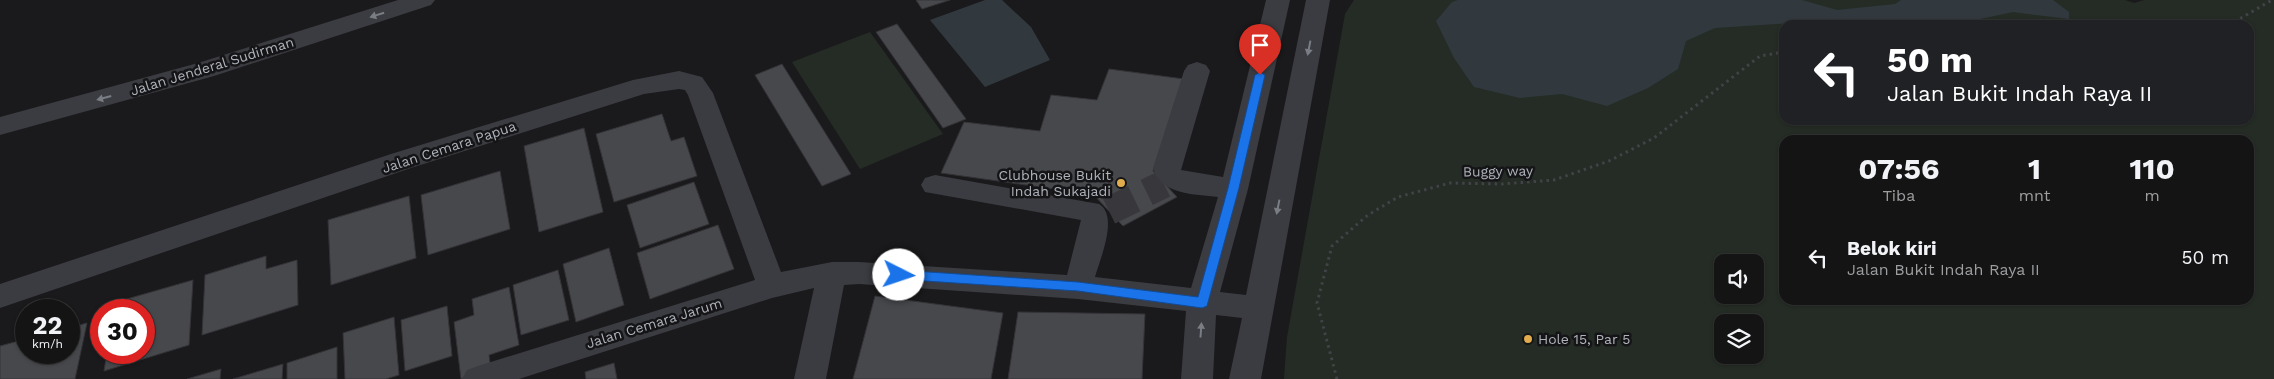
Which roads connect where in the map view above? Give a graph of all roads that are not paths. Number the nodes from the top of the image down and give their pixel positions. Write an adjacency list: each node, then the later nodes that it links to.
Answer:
1 (423, 0): 5 (street, Jalan Jenderal Sudirman, one-way to 5)
2 (1278, 0): 7 (street)
3 (1318, 0): 13 (street, one-way to 13)
4 (1197, 71): 7 (street)
5 (0, 126)
6 (935, 185): 10 (street)
7 (1234, 188): 12 (street)
8 (832, 273): 9 (street, Jalan Cemara Jarum); 10 (street, Jalan Cemara Jarum); 15 (street)
9 (772, 286): 11 (street, Jalan Cemara Papua); 14 (street, Jalan Cemara Jarum)
10 (1078, 287): 12 (street, Jalan Cemara Jarum)
11 (0, 296)
12 (1202, 303): 13 (street, Jalan Cemara Jarum); 16 (street, one-way to 12)
13 (1259, 308): 17 (street)
14 (478, 379)
15 (810, 379)
16 (1197, 379)
17 (1245, 379)

